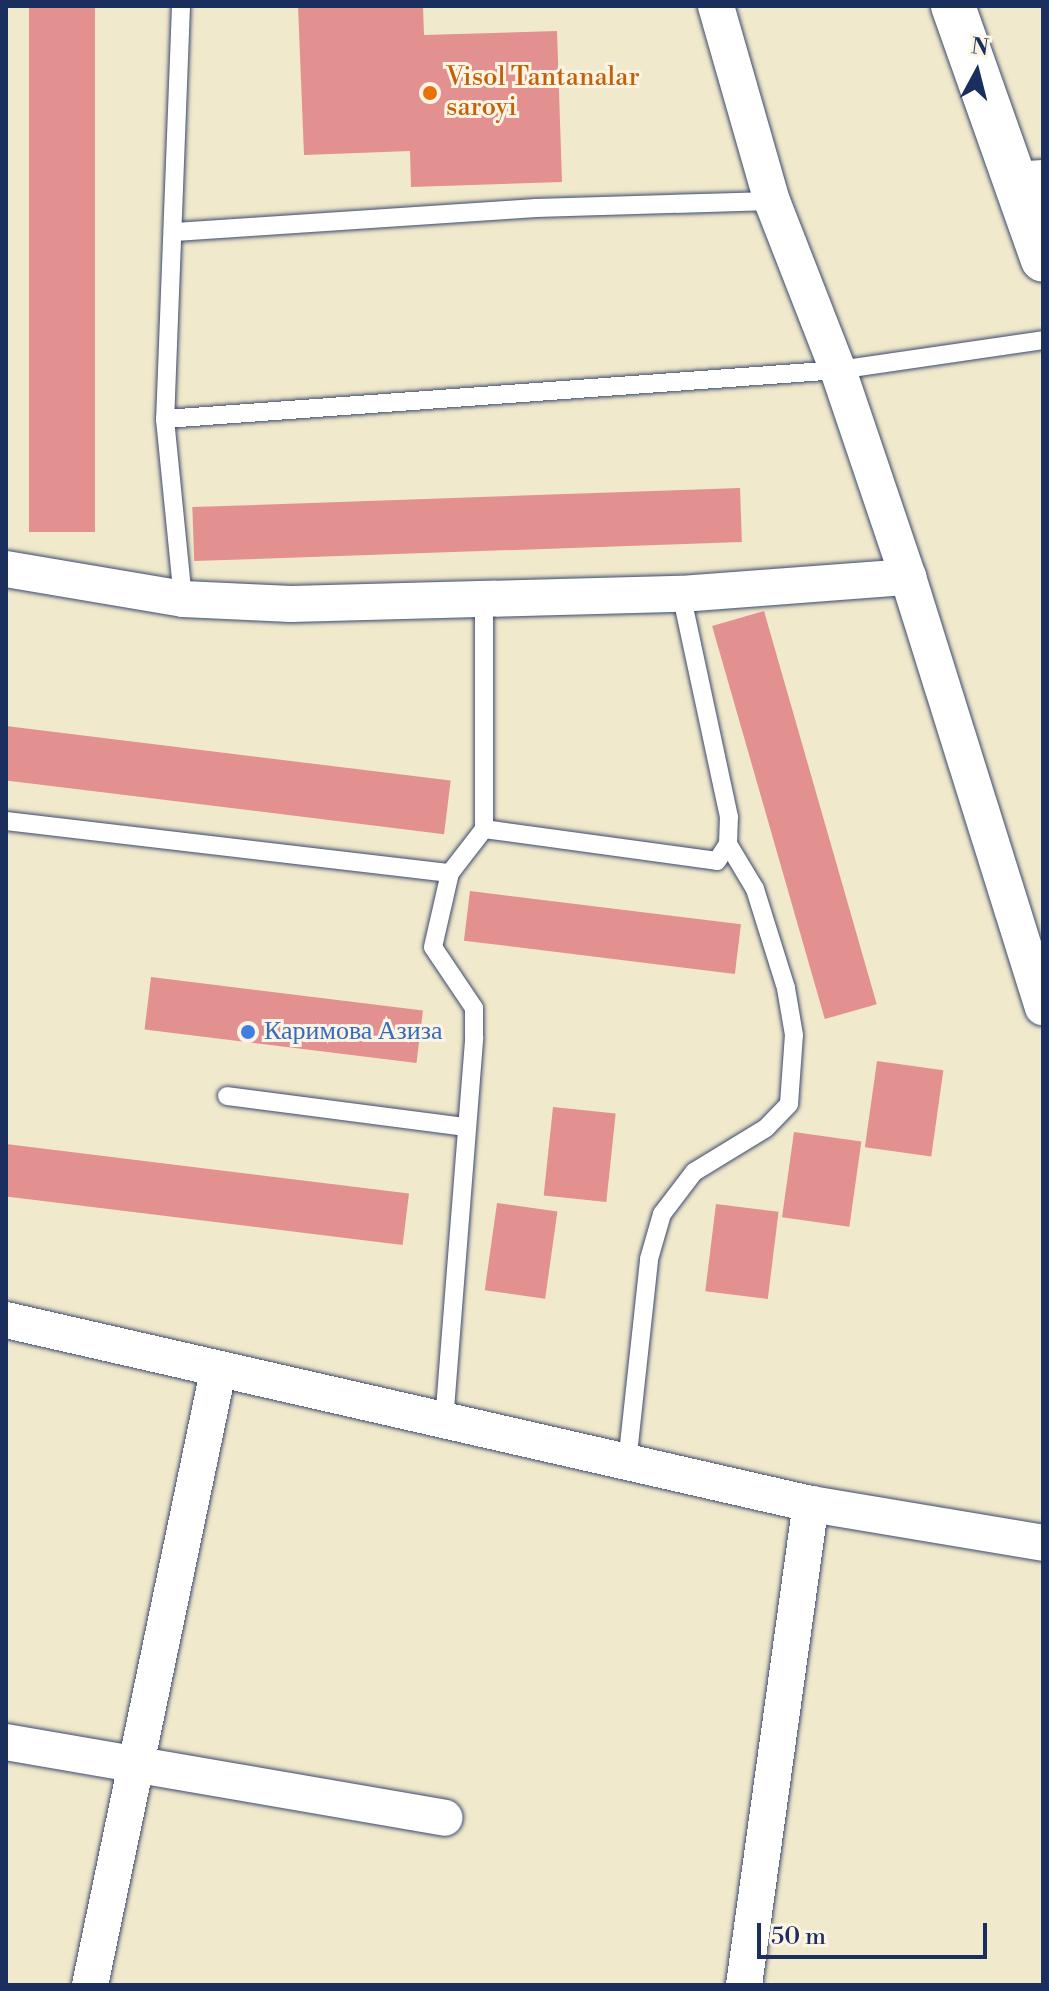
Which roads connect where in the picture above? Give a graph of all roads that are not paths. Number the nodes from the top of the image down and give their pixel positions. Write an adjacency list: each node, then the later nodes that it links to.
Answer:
1 (181, 6): 6 (lane)
2 (716, 6): 5 (street)
3 (953, 6): 4 (main road)
4 (1029, 179): 7 (main road)
5 (772, 201): 6 (lane); 9 (street)
6 (175, 232): 10 (lane)
7 (1043, 260)
8 (1043, 340): 9 (lane)
9 (838, 370): 10 (lane); 12 (street)
10 (165, 419): 14 (lane)
11 (6, 569): 14 (street)
12 (908, 577): 13 (street); 20 (street)
13 (681, 594): 15 (street); 18 (lane)
14 (183, 599): 15 (street)
15 (484, 599): 17 (lane)
16 (6, 821): 19 (lane)
17 (484, 829): 18 (lane); 19 (lane)
18 (728, 844): 26 (lane)
19 (450, 873): 22 (lane)
20 (1043, 1007)
21 (227, 1096): 22 (lane)
22 (465, 1127): 25 (lane)
23 (6, 1320): 24 (street)
24 (218, 1371): 25 (street); 30 (street)
25 (444, 1422): 26 (street)
26 (627, 1463): 27 (street)
27 (811, 1504): 28 (street); 33 (street)
28 (1043, 1543)
29 (6, 1742): 30 (street)
30 (136, 1764): 31 (street); 32 (street)
31 (444, 1818)
32 (90, 1985)
33 (744, 1985)

